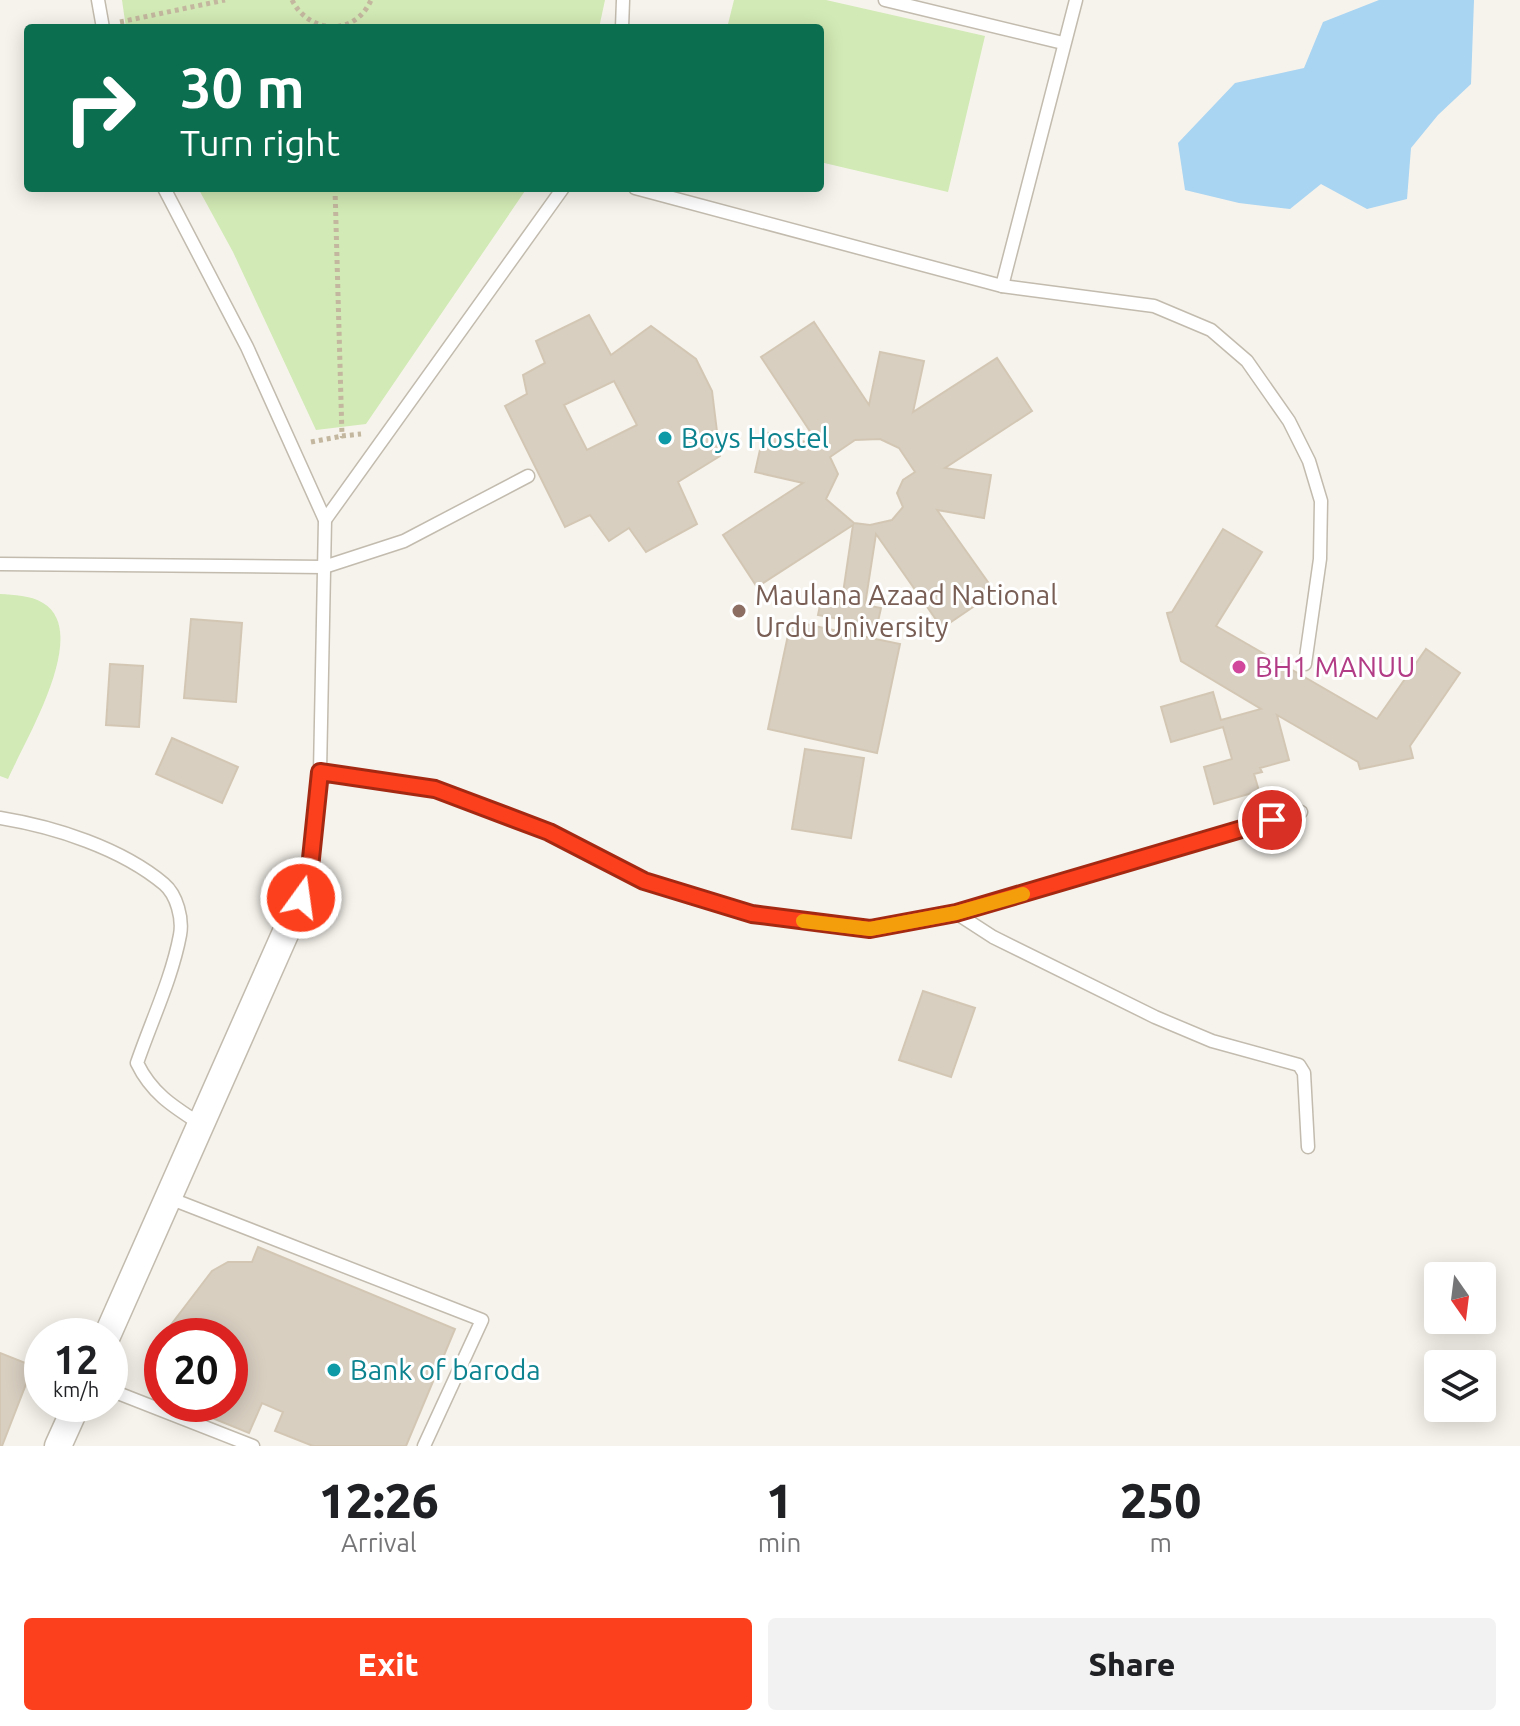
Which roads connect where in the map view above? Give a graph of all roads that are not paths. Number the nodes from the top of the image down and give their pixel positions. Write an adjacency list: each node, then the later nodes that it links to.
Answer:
1 (98, 0): 5 (lane)
2 (623, 0): 6 (lane)
3 (885, 0): 7 (lane)
4 (1076, 0): 7 (lane)
5 (102, 24)
6 (622, 24)
7 (1063, 43): 11 (lane)
8 (166, 192): 13 (lane)
9 (560, 192): 13 (lane)
10 (650, 192): 11 (lane)
11 (1002, 286): 16 (lane)
12 (528, 476): 15 (lane)
13 (325, 520): 15 (lane)
14 (0, 564): 15 (lane)
15 (324, 567): 17 (lane)
16 (1305, 664)
17 (320, 772): 20 (lane); 21 (lane)
18 (1301, 812): 21 (lane)
19 (0, 818): 22 (lane)
20 (301, 898): 22 (street)
21 (956, 913): 23 (lane)
22 (202, 1125): 24 (street)
23 (1308, 1147)
24 (169, 1198): 25 (street); 30 (lane)
25 (115, 1318)
26 (128, 1397): 29 (lane)
27 (69, 1422): 28 (street)
28 (58, 1446)
29 (253, 1446)
30 (424, 1446)

